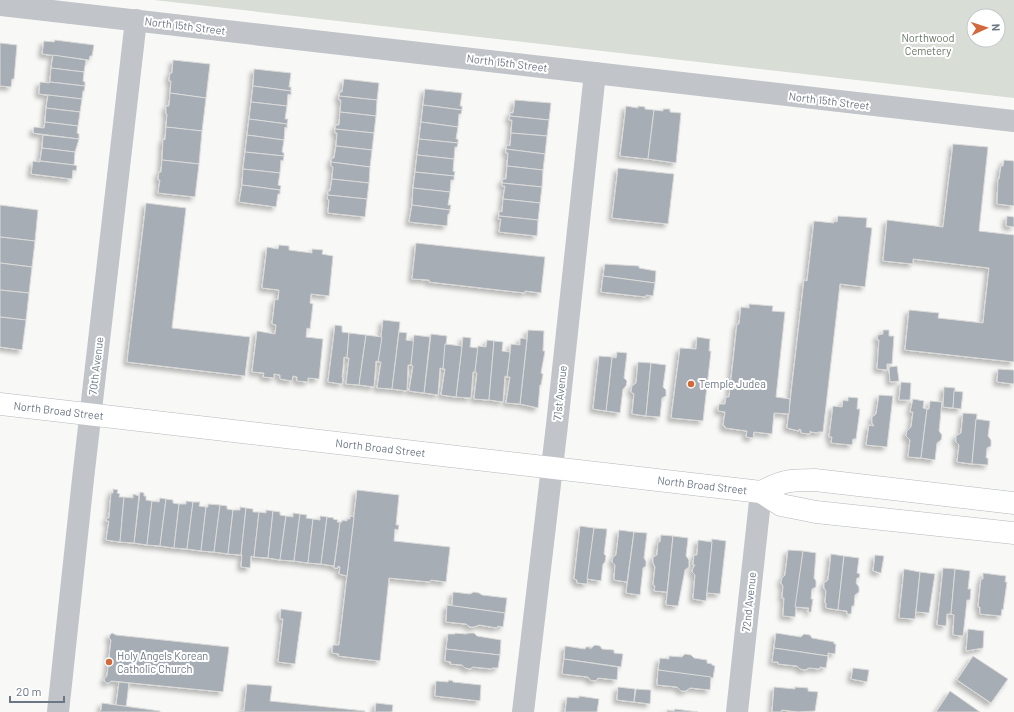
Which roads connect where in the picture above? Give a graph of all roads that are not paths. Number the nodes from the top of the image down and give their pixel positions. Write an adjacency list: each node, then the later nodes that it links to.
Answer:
1 (0, 5): 2 (street, North 15th Street)
2 (136, 20): 3 (street, North 15th Street); 6 (street, 70th Avenue)
3 (595, 73): 4 (street, North 15th Street); 7 (street, 71st Avenue)
4 (1014, 121)
5 (0, 404): 6 (main road, North Broad Street)
6 (90, 414): 7 (main road, North Broad Street); 11 (street, 70th Avenue)
7 (552, 468): 8 (main road, North Broad Street); 12 (street, 71st Avenue)
8 (761, 492): 9 (main road, North Broad Street); 10 (main road, North Broad Street); 13 (street, 72nd Avenue)
9 (1014, 503)
10 (1014, 533)
11 (58, 712)
12 (523, 712)
13 (737, 712)

